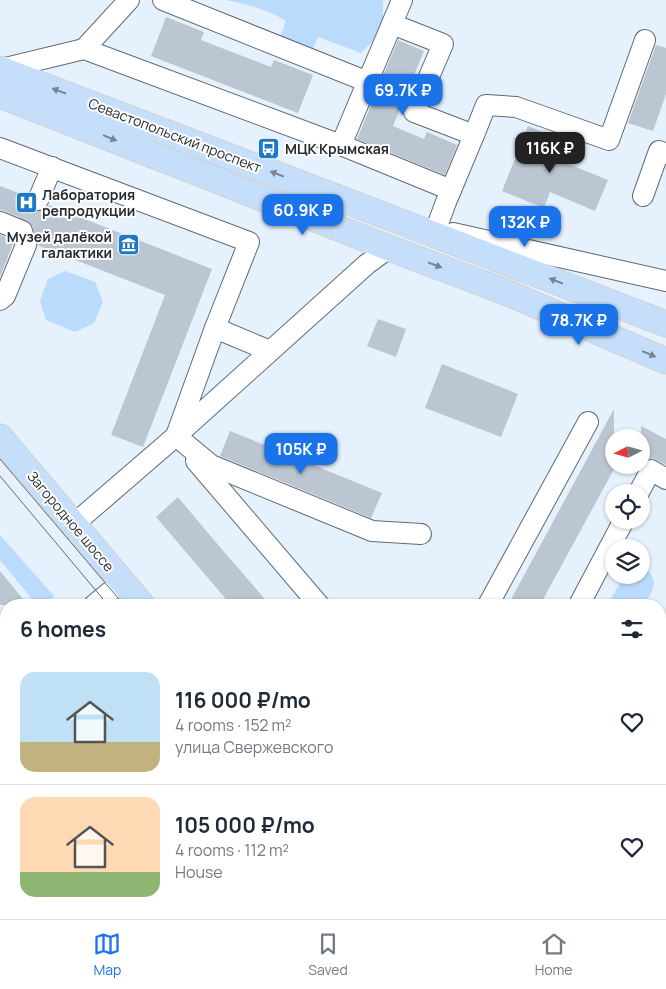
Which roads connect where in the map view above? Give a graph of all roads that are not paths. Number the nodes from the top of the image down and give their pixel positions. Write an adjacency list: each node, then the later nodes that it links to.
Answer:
1 (129, 0): 6 (street)
2 (163, 0): 8 (street)
3 (402, 0): 4 (street)
4 (392, 24): 8 (street); 10 (street)
5 (645, 40): 10 (street)
6 (84, 49): 7 (street); 11 (street)
7 (0, 68): 18 (main road, Севастопольский проспект, one-way to 7)
8 (368, 82): 11 (street)
9 (0, 95): 21 (main road, Севастопольский проспект, one-way to 21)
10 (474, 135): 15 (street)
11 (341, 145): 15 (street)
12 (0, 148): 14 (street)
13 (666, 154): 16 (street)
14 (52, 167): 17 (street); 26 (street)
15 (451, 190): 20 (street)
16 (643, 196)
17 (38, 200)
18 (350, 202): 20 (main road, Севастопольский проспект); 21 (street)
19 (0, 222): 24 (street)
20 (420, 227): 22 (street); 23 (street); 25 (main road, Севастопольский проспект, one-way to 20)
21 (340, 228): 22 (main road, Севастопольский проспект)
22 (399, 252): 27 (street); 28 (main road, Севастопольский проспект, one-way to 28)
23 (666, 281)
24 (0, 300)
25 (666, 324)
26 (215, 328): 27 (street); 30 (street)
27 (270, 351): 30 (street)
28 (666, 362)
29 (588, 422): 41 (street)
30 (176, 436): 34 (street); 36 (street); 40 (street)
31 (0, 437): 34 (main road, Загородное шоссе)
32 (666, 479): 33 (street)
33 (643, 484)
34 (74, 524): 37 (main road, Загородное шоссе)
35 (619, 529): 42 (street)
36 (421, 534)
37 (122, 582): 38 (street); 39 (main road, Загородное шоссе)
38 (101, 599)
39 (137, 599)
40 (313, 599)
41 (491, 599)
42 (582, 599)

